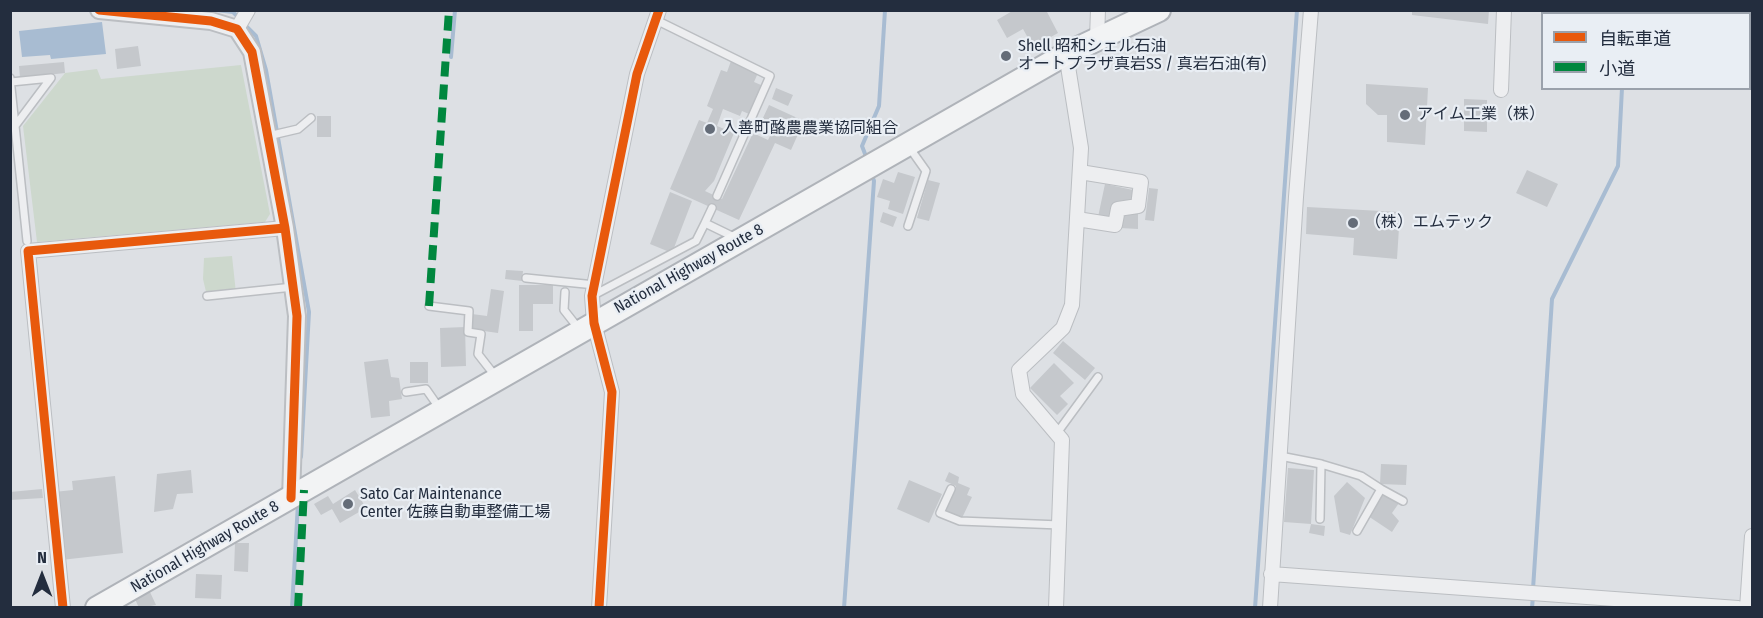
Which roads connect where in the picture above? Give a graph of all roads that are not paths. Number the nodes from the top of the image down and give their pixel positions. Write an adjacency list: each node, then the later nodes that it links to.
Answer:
1 (99, 10): 7 (street)
2 (248, 10): 9 (street)
3 (1098, 10): 10 (street)
4 (1159, 10): 10 (highway, National Highway Route 8)
5 (1311, 10): 39 (street)
6 (1504, 10): 13 (street)
7 (186, 14): 9 (street)
8 (657, 15): 19 (lane); 29 (street)
9 (237, 29): 16 (street)
10 (1097, 38): 11 (highway, National Highway Route 8)
11 (1066, 54): 17 (highway, National Highway Route 8); 18 (street)
12 (11, 80): 15 (lane); 15 (lane)
13 (1501, 90)
14 (311, 118): 16 (lane)
15 (15, 126): 26 (lane)
16 (268, 136): 24 (street)
17 (908, 145): 23 (lane); 25 (highway, National Highway Route 8)
18 (1080, 172): 21 (street); 21 (street)
19 (717, 196)
20 (712, 208): 22 (lane)
21 (1077, 219): 38 (street)
22 (705, 224): 25 (lane); 29 (lane)
23 (908, 226)
24 (285, 228): 28 (street); 51 (street)
25 (741, 240): 33 (highway, National Highway Route 8)
26 (27, 241)
27 (526, 278): 29 (lane)
28 (293, 287): 31 (lane); 43 (street)
29 (594, 290): 33 (street)
30 (565, 292): 33 (lane)
31 (207, 296)
32 (429, 306): 35 (lane)
33 (587, 327): 35 (highway, National Highway Route 8); 53 (street)
34 (1098, 377): 38 (lane)
35 (497, 379): 37 (highway, National Highway Route 8)
36 (406, 393): 37 (lane)
37 (441, 411): 43 (highway, National Highway Route 8)
38 (1057, 433): 46 (street)
39 (1280, 456): 40 (lane); 49 (street)
40 (1321, 464): 42 (lane); 45 (lane)
41 (951, 489): 46 (lane)
42 (1381, 489): 44 (lane); 47 (lane)
43 (291, 498): 52 (highway, National Highway Route 8)
44 (1403, 501)
45 (1320, 519)
46 (1060, 525): 54 (street)
47 (1357, 531)
48 (1752, 536): 57 (street)
49 (1271, 574): 50 (street); 55 (street)
50 (1673, 605): 56 (street)
51 (63, 608)
52 (97, 608)
53 (599, 608)
54 (1056, 608)
55 (1270, 608)
56 (1737, 608)
57 (1747, 608)

